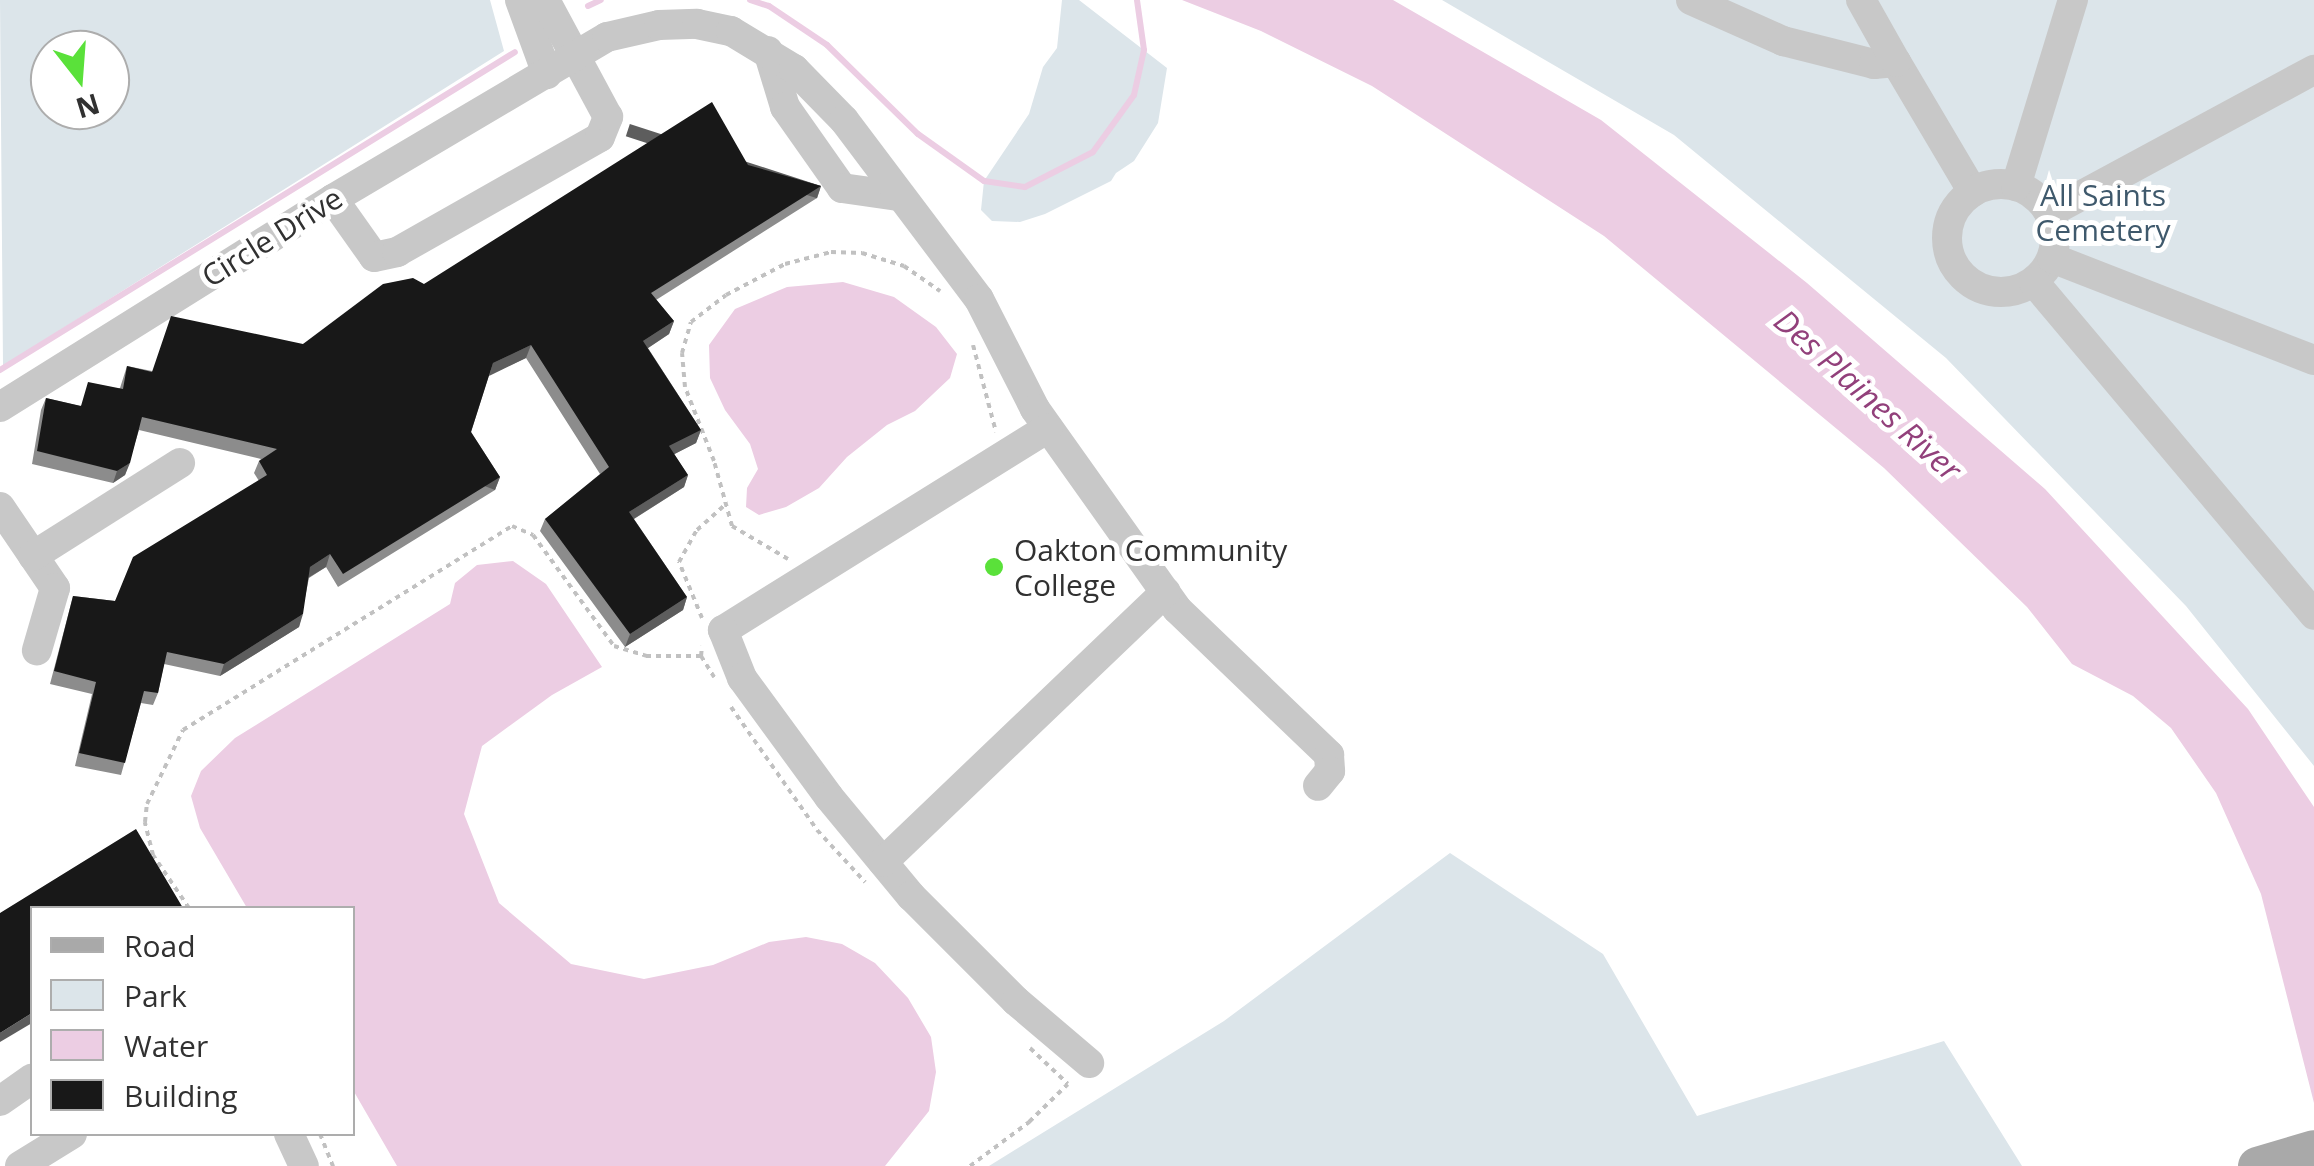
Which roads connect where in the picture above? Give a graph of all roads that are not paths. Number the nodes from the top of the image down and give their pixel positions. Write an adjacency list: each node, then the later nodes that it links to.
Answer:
1 (520, 0): 10 (street)
2 (545, 0): 7 (street)
3 (1691, 0): 8 (street)
4 (1860, 0): 8 (street)
5 (2073, 0): 11 (street)
6 (768, 51): 7 (street, Circle Drive); 13 (street, Circle Drive); 13 (street)
7 (578, 55): 10 (street, Circle Drive); 14 (street)
8 (1896, 62): 12 (street)
9 (2314, 70): 15 (street)
10 (547, 74): 14 (street, Circle Drive)
11 (2016, 186): 12 (street); 15 (street)
12 (1972, 192): 16 (street)
13 (899, 196): 19 (street, Circle Drive)
14 (333, 199): 18 (street, Circle Drive)
15 (2049, 213): 16 (street)
16 (2043, 270): 17 (street); 24 (street)
17 (2314, 360)
18 (0, 407)
19 (1048, 428): 23 (street, Circle Drive); 27 (street)
20 (180, 463): 22 (street)
21 (0, 507): 22 (street)
22 (34, 556): 25 (street)
23 (1166, 592): 26 (street, Circle Drive); 27 (street)
24 (2314, 615)
25 (37, 650)
26 (1318, 786)
27 (883, 862): 28 (street)
28 (1090, 1063)
29 (30, 1081): 30 (street)
30 (0, 1101)
31 (69, 1136): 34 (street)
32 (289, 1136): 35 (street)
33 (2314, 1149): 36 (main road)
34 (20, 1166)
35 (304, 1166)
36 (2257, 1166)

